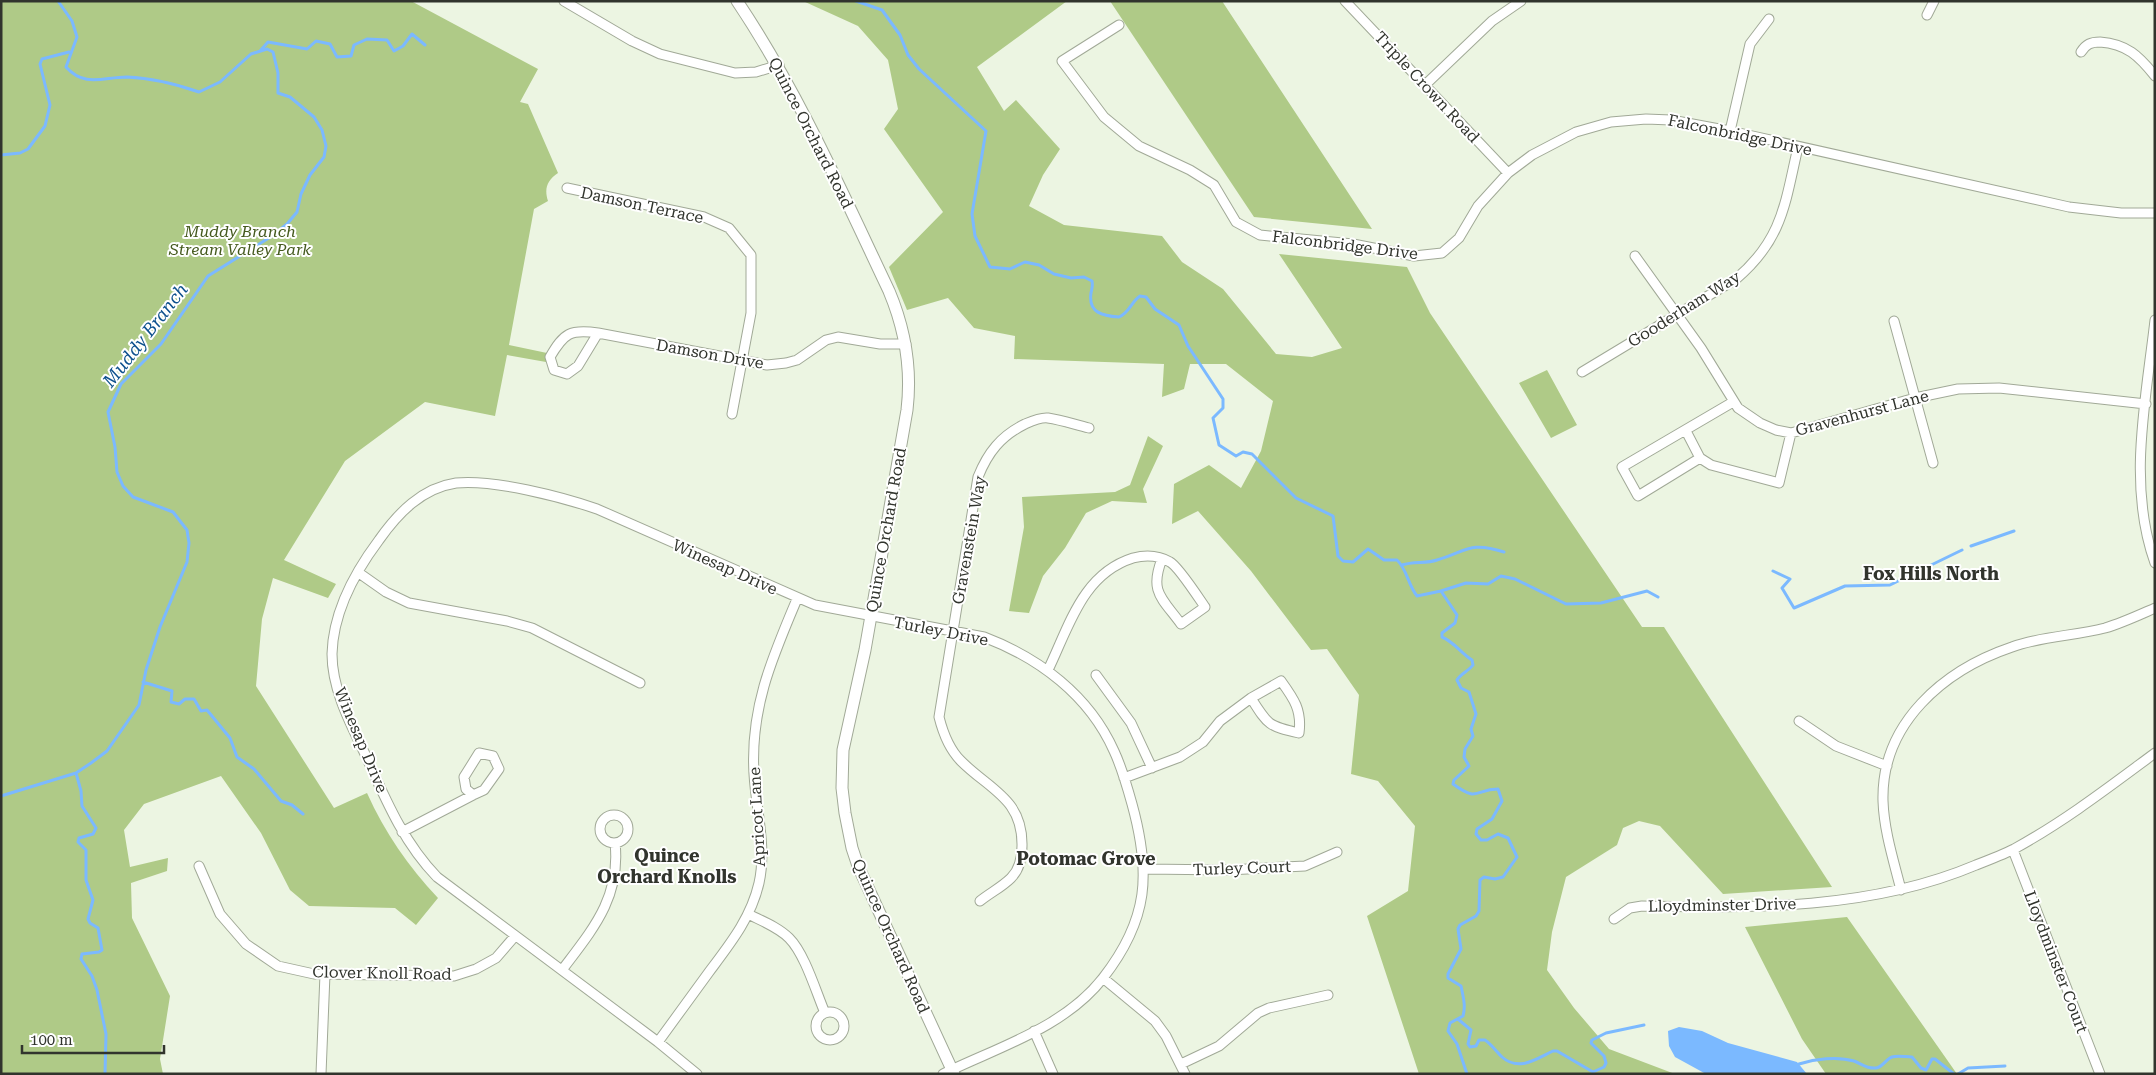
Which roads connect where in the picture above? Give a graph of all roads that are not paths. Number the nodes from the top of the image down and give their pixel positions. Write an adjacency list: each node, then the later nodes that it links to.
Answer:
1 (564, 1): 10 (street)
2 (737, 1): 10 (street, Quince Orchard Road)
3 (1345, 1): 12 (street, Triple Crown Road)
4 (1521, 1): 12 (street)
5 (1934, 1): 6 (street)
6 (1927, 15)
7 (1769, 19): 13 (street)
8 (1118, 25): 15 (street, Falconbridge Drive)
9 (2081, 52): 11 (street)
10 (779, 66): 23 (street, Quince Orchard Road)
11 (2155, 76)
12 (1425, 85): 15 (street, Triple Crown Road)
13 (1730, 131): 14 (street, Falconbridge Drive); 15 (street, Falconbridge Drive)
14 (1798, 146): 17 (street, Falconbridge Drive); 19 (street, Gooderham Way)
15 (1508, 173)
16 (568, 188): 24 (street, Damson Terrace)
17 (2155, 213)
18 (1635, 256): 19 (street, Gravenhurst Lane)
19 (1677, 315): 25 (street, Gooderham Way); 27 (street, Gravenhurst Lane)
20 (1894, 320): 26 (street)
21 (2155, 320): 28 (street)
22 (598, 333): 22 (street, Damson Drive); 24 (street, Damson Drive)
23 (906, 344): 24 (street, Damson Drive); 40 (street, Quince Orchard Road)
24 (742, 361): 29 (street, Damson Terrace)
25 (1582, 372)
26 (1915, 398): 28 (street, Gravenhurst Lane); 32 (street, Gravenhurst Lane); 34 (street)
27 (1733, 402): 31 (street); 32 (street, Gravenhurst Lane)
28 (2146, 404): 36 (street)
29 (732, 414)
30 (1089, 428): 41 (street, Gravenstein Way)
31 (1686, 430): 33 (street); 33 (street)
32 (1791, 433): 33 (street)
33 (1700, 458)
34 (1933, 463)
35 (1162, 559): 35 (street); 42 (street)
36 (2155, 563)
37 (359, 573): 38 (street, Winesap Drive); 44 (street); 52 (street, Winesap Drive)
38 (797, 599): 40 (street, Winesap Drive); 60 (street, Apricot Lane)
39 (2155, 608): 48 (street)
40 (870, 617): 41 (street, Turley Drive); 71 (street, Quince Orchard Road)
41 (952, 631): 42 (street, Turley Drive); 59 (street, Gravenstein Way)
42 (1048, 670): 50 (street, Turley Drive)
43 (1096, 675): 49 (street)
44 (640, 683)
45 (1251, 698): 45 (street); 49 (street)
46 (1799, 721): 48 (street)
47 (2155, 753): 54 (street, Lloydminster Drive)
48 (1887, 766): 58 (street)
49 (1152, 768): 50 (street)
50 (1124, 778): 57 (street, Turley Drive)
51 (473, 795): 51 (street); 52 (street)
52 (402, 832): 62 (street, Winesap Drive)
53 (615, 843): 63 (street)
54 (2013, 850): 58 (street, Lloydminster Drive); 76 (street, Lloydminster Court)
55 (1337, 852): 57 (street, Turley Court)
56 (199, 866): 64 (street, Clover Knoll Road)
57 (1145, 868): 65 (street, Turley Drive)
58 (1901, 890): 61 (street, Lloydminster Drive)
59 (980, 901)
60 (748, 914): 67 (street); 69 (street, Apricot Lane)
61 (1614, 919)
62 (515, 936): 63 (street, Winesap Drive); 64 (street, Clover Knoll Road)
63 (562, 970): 69 (street, Winesap Drive)
64 (325, 974): 72 (street)
65 (1103, 978): 68 (street, Turley Drive); 70 (street)
66 (1328, 995): 70 (street)
67 (825, 1013)
68 (1034, 1031): 71 (street, Turley Drive); 74 (street)
69 (658, 1042): 73 (street, Winesap Drive)
70 (1181, 1064): 75 (street)
71 (950, 1072)
72 (321, 1074)
73 (697, 1074)
74 (1053, 1074)
75 (1185, 1074)
76 (2100, 1074)

